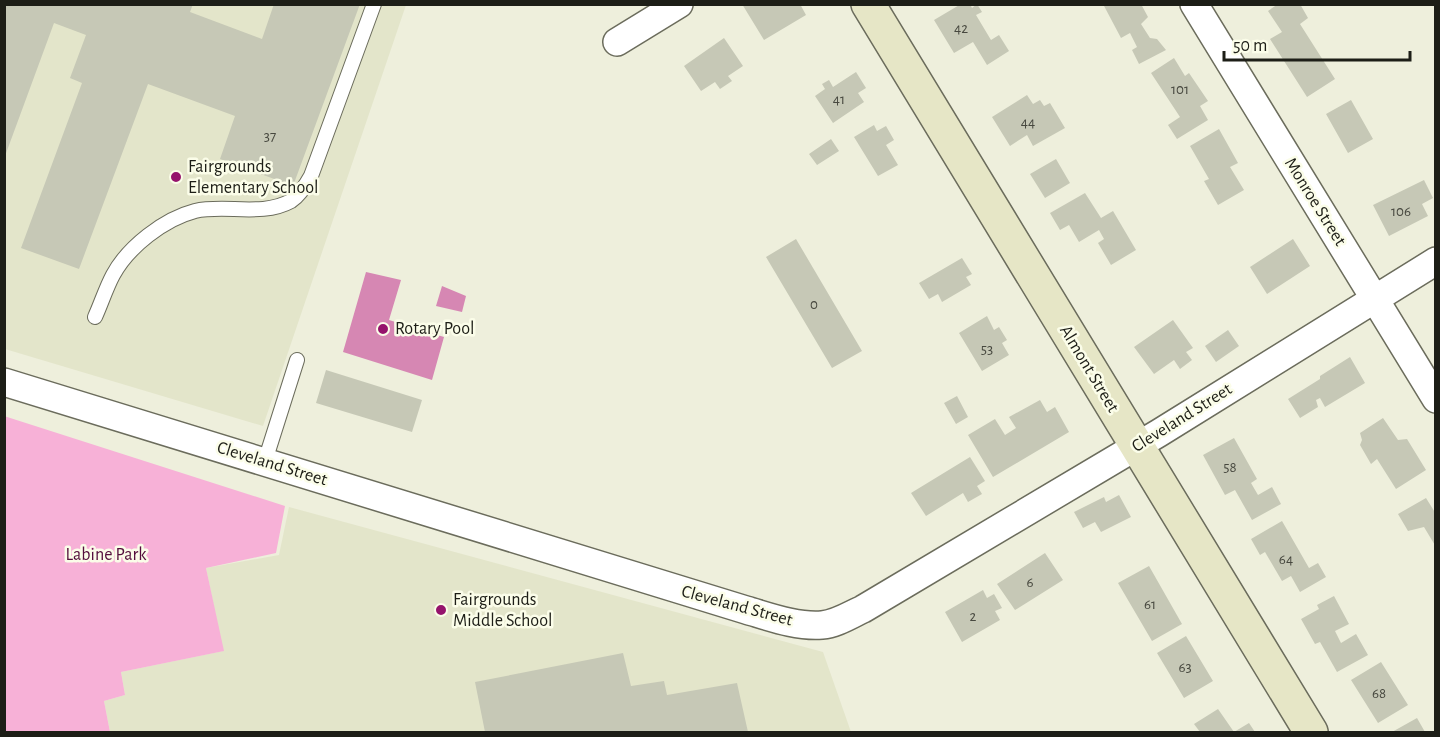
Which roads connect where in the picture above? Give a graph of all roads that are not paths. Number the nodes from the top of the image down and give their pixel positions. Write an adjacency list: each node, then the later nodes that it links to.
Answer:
1 (374, 4): 8 (lane)
2 (679, 4): 5 (street)
3 (868, 4): 12 (street, Almont Street)
4 (1194, 4): 7 (street, Monroe Street)
5 (617, 42)
6 (1436, 261): 7 (street, Cleveland Street)
7 (1375, 298): 11 (street, Monroe Street); 12 (street, Cleveland Street)
8 (95, 318)
9 (297, 360): 13 (lane)
10 (4, 382): 13 (street, Cleveland Street)
11 (1436, 399)
12 (1136, 447): 13 (street, Cleveland Street); 14 (street, Almont Street)
13 (265, 461)
14 (1311, 732)

